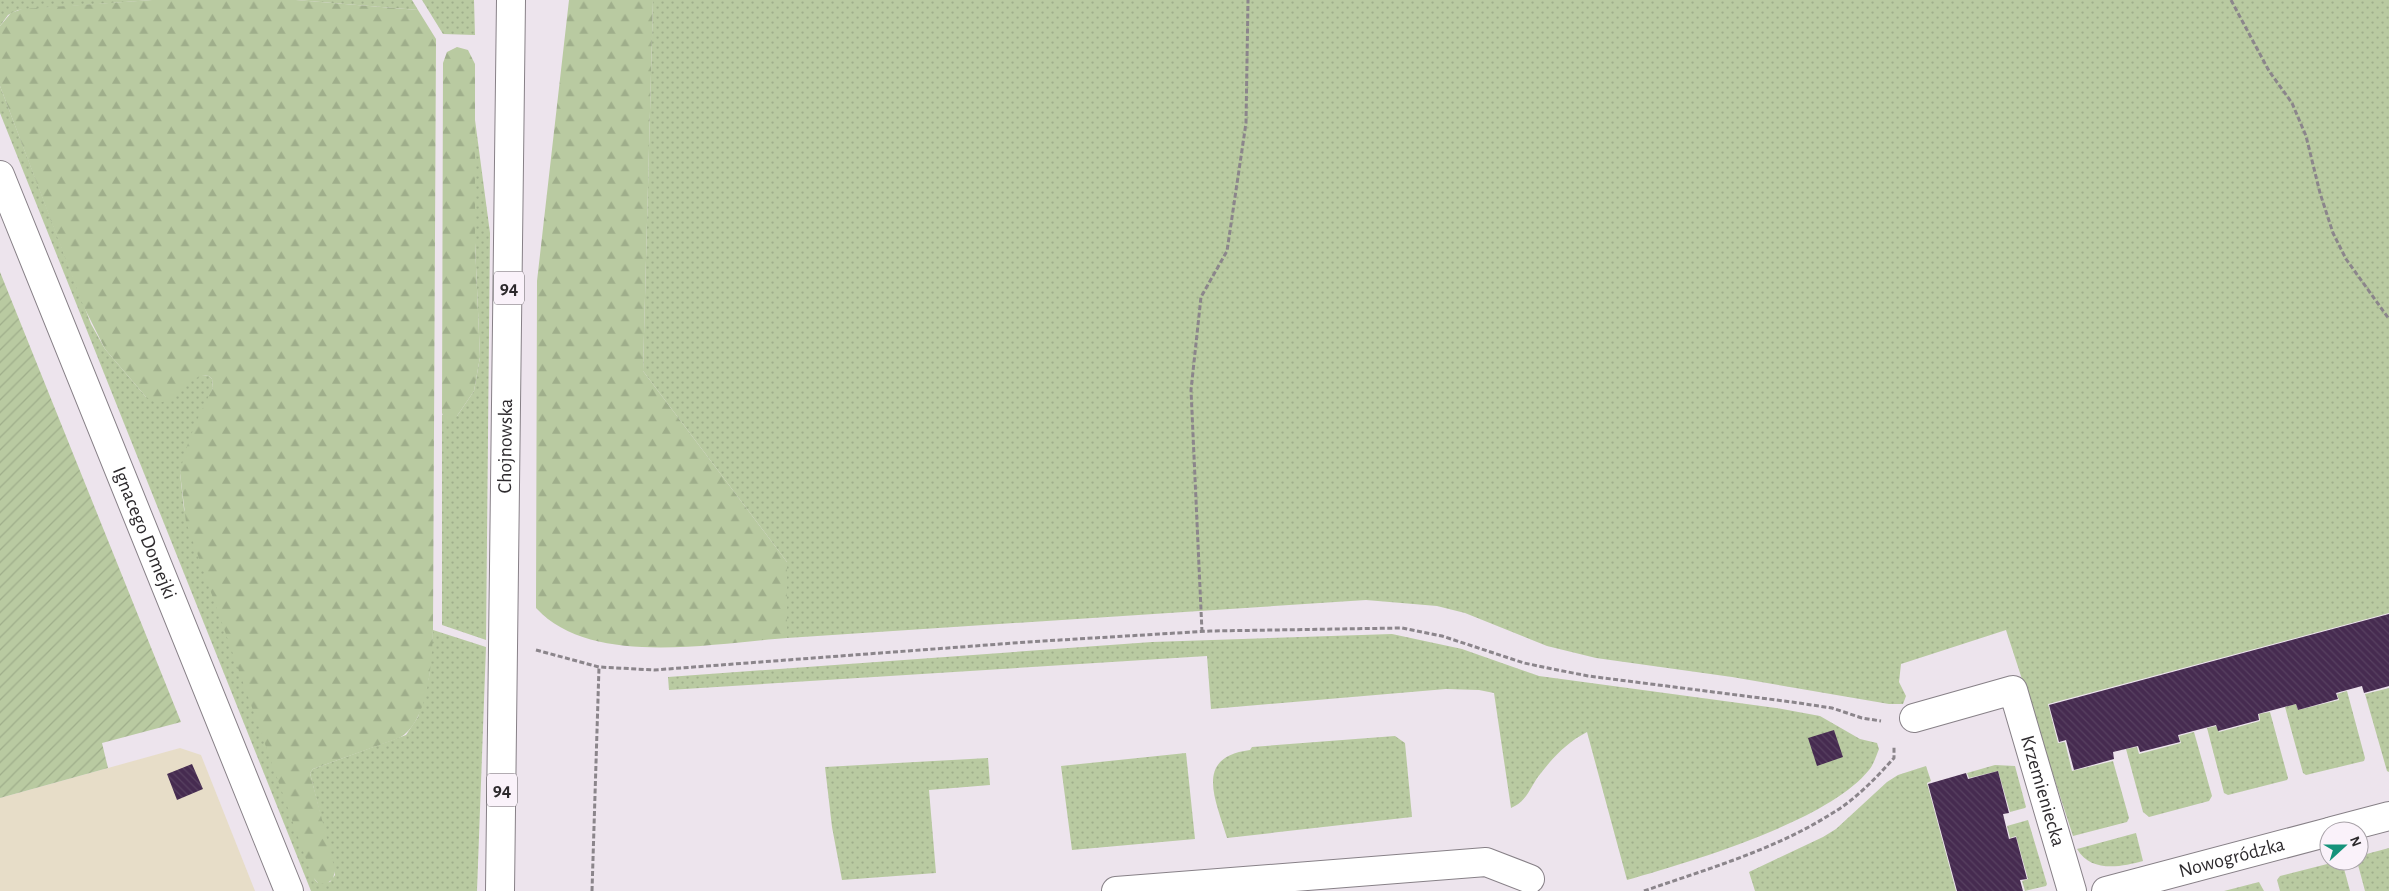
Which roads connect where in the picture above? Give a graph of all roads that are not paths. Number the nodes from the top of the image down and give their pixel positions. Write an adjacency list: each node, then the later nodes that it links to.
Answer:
1 (511, 0): 9 (street, Chojnowska / 94)
2 (0, 175): 8 (street, Ignacego Domejki)
3 (1903, 719): 11 (street, Krzemieniecka)
4 (2389, 816): 5 (street, Nowogródzka)
5 (2369, 821)
6 (2319, 834): 12 (street, Nowogródzka)
7 (1530, 879): 10 (street)
8 (289, 891)
9 (500, 891)
10 (1116, 891)
11 (2072, 891)
12 (2106, 891)

